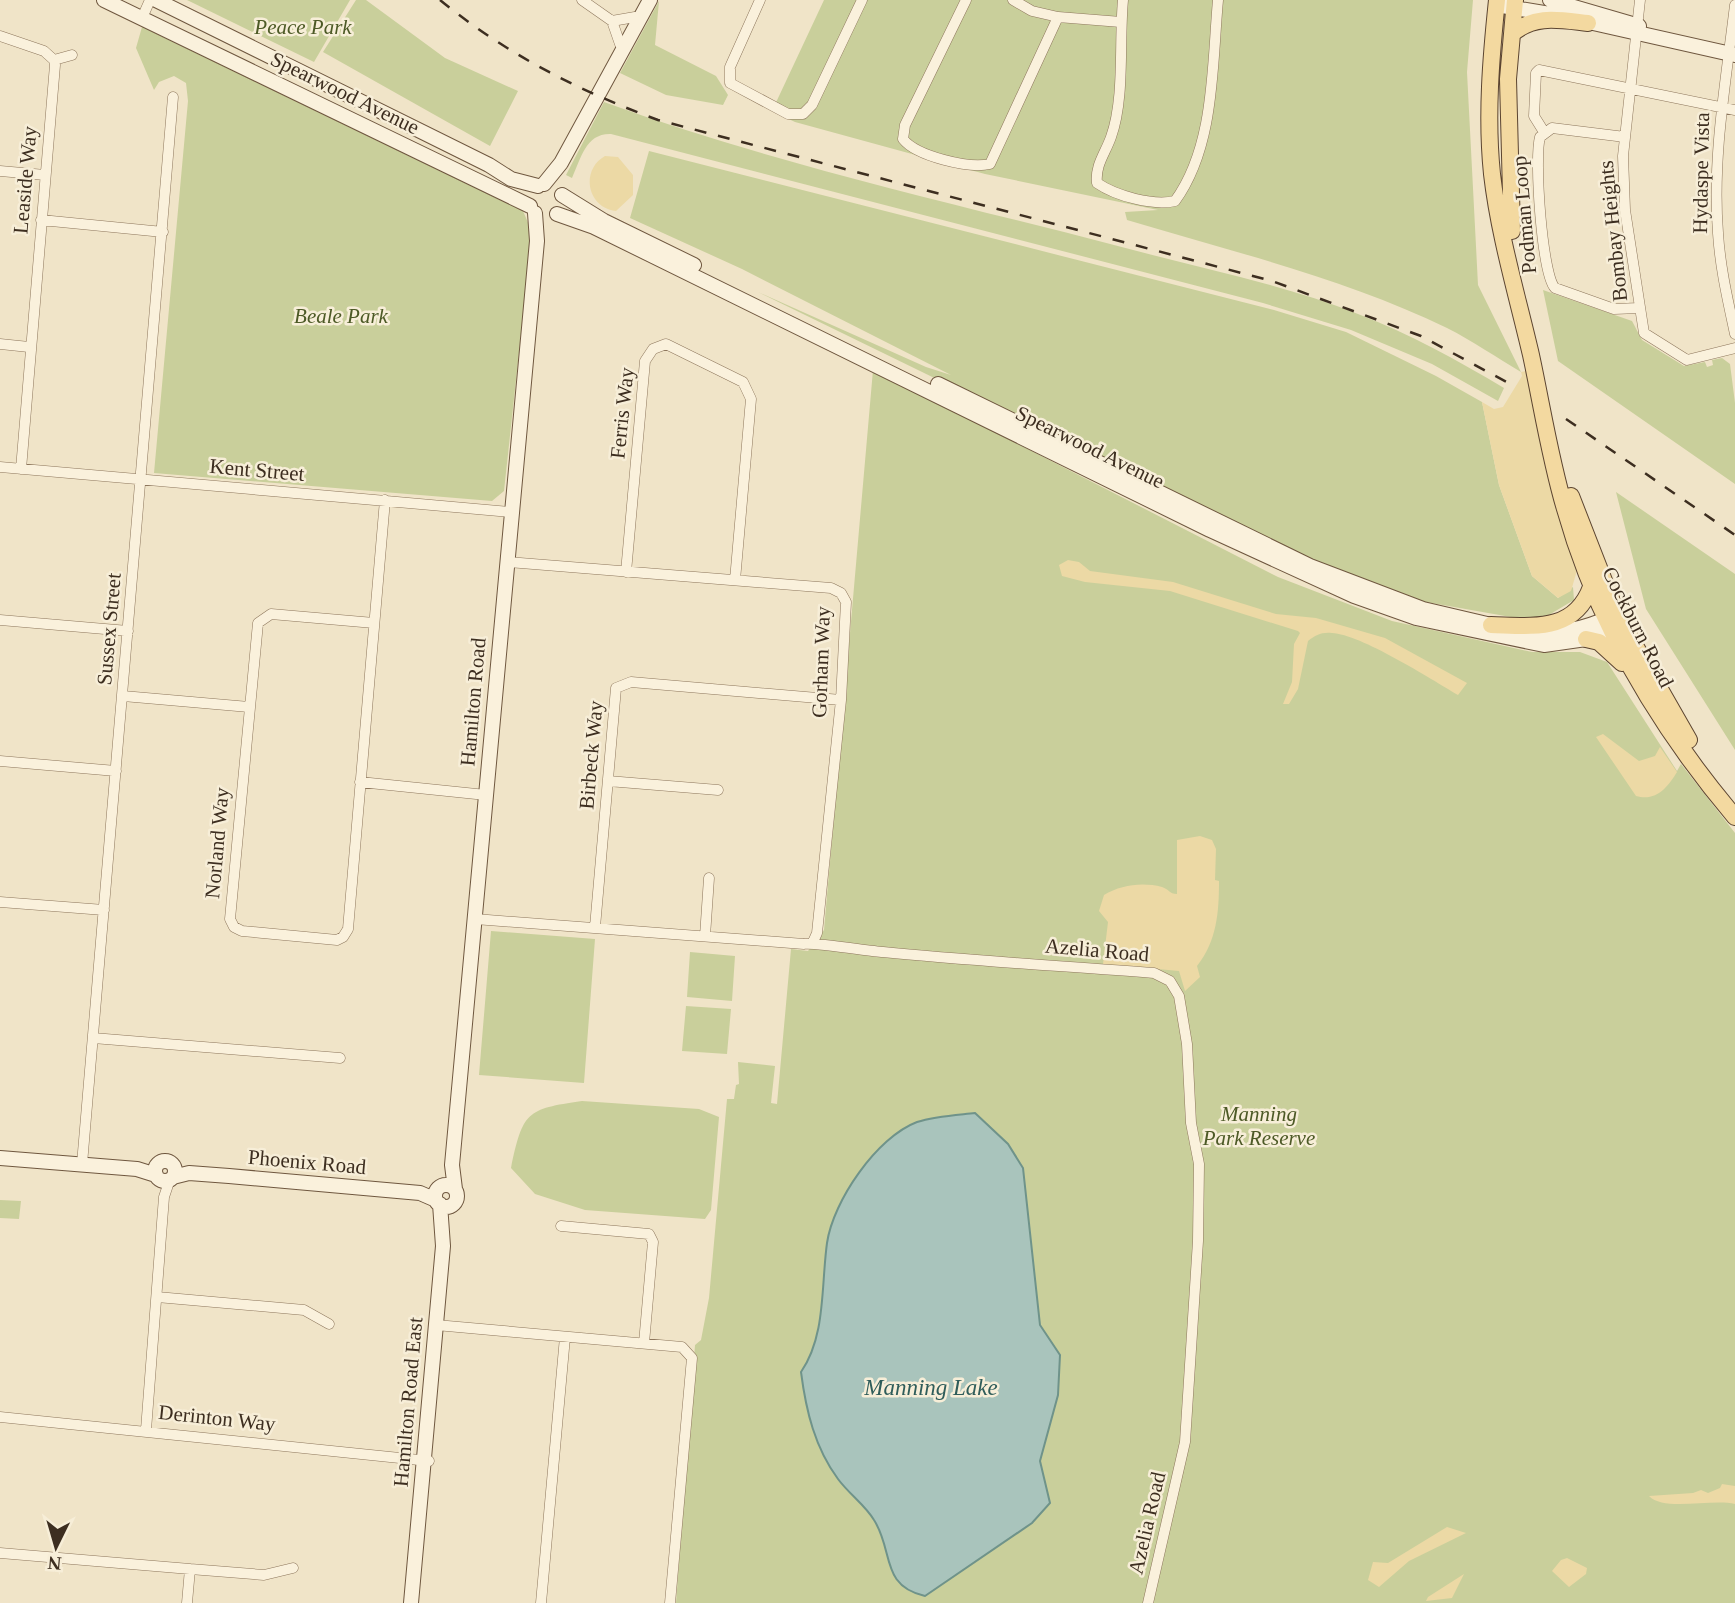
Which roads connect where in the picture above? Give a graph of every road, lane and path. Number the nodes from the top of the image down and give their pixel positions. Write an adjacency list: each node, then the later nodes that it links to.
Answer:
1 (104, 0): 20 (main road, Spearwood Avenue)
2 (150, 0): 20 (street)
3 (156, 0): 39 (main road, Spearwood Avenue)
4 (582, 0): 21 (street)
5 (642, 0): 18 (main road)
6 (650, 0): 27 (main road)
7 (760, 0): 8 (street)
8 (862, 0)
9 (966, 0): 19 (street)
10 (1013, 0): 19 (street)
11 (1123, 0): 22 (street)
12 (1218, 0): 22 (street)
13 (1550, 0): 24 (main road)
14 (1640, 0): 24 (street, Bombay Heights)
15 (1497, 2): 16 (main road); 46 (main road, Cockburn Road)
16 (1515, 4): 23 (main road); 25 (main road, Cockburn Road)
17 (1735, 5): 28 (street, Hydaspe Vista)
18 (635, 17): 21 (street); 27 (main road)
19 (1058, 17): 22 (street)
20 (142, 18): 40 (main road, Spearwood Avenue)
21 (612, 21): 27 (street)
22 (1121, 22)
23 (1588, 23): 24 (main road); 25 (main road)
24 (1637, 30): 28 (main road); 31 (street, Bombay Heights)
25 (1512, 34): 46 (main road, Cockburn Road)
26 (0, 36): 30 (street)
27 (620, 49): 39 (main road)
28 (1732, 51): 33 (street, Hydaspe Vista)
29 (72, 55): 30 (street)
30 (54, 60): 38 (street, Leaside Way)
31 (1630, 87): 33 (street); 35 (street); 36 (street, Bombay Heights)
32 (173, 97): 43 (street, Sussex Street)
33 (1721, 107): 34 (street); 47 (street, Hydaspe Vista)
34 (1735, 110)
35 (1544, 132): 36 (street, Podman Loop); 45 (street, Podman Loop)
36 (1625, 137): 45 (street, Bombay Heights)
37 (0, 171): 38 (street)
38 (45, 175): 42 (street, Leaside Way)
39 (550, 188): 40 (main road); 41 (main road, Hamilton Road); 64 (main road, Spearwood Avenue)
40 (533, 209): 41 (main road, Spearwood Avenue); 44 (main road, Hamilton Road)
41 (554, 215): 44 (main road, Hamilton Road); 66 (main road, Spearwood Avenue)
42 (41, 220): 43 (street); 49 (street, Leaside Way)
43 (163, 232): 54 (street, Sussex Street)
44 (537, 242): 56 (main road, Hamilton Road)
45 (1639, 308): 50 (street, Bombay Heights)
46 (1522, 317): 51 (main road, Cockburn Road)
47 (1735, 334)
48 (0, 344): 49 (street)
49 (29, 346): 53 (street, Leaside Way)
50 (1735, 348)
51 (1549, 435): 60 (main road, Cockburn Road); 62 (main road, Cockburn Road)
52 (0, 467): 53 (street, Kent Street)
53 (21, 469): 54 (street, Kent Street)
54 (142, 480): 55 (street, Kent Street); 65 (street, Sussex Street)
55 (385, 500): 56 (street, Kent Street); 63 (street, Norland Way)
56 (511, 512): 57 (main road, Hamilton Road)
57 (507, 562): 58 (street, Gorham Way); 76 (main road, Hamilton Road)
58 (626, 572): 59 (street, Gorham Way); 59 (street, Ferris Way)
59 (736, 580): 69 (street, Gorham Way)
60 (1591, 587): 62 (main road, Cockburn Road); 64 (main road)
61 (0, 620): 65 (street)
62 (1614, 621): 64 (main road, Spearwood Avenue); 66 (main road, Spearwood Avenue); 67 (main road, Cockburn Road); 77 (main road, Cockburn Road)
63 (374, 623): 70 (street, Norland Way); 74 (street, Norland Way)
64 (1491, 625)
65 (128, 631): 68 (street, Sussex Street)
66 (1587, 639): 67 (main road)
67 (1636, 677): 78 (main road, Cockburn Road)
68 (123, 696): 70 (street); 72 (street, Sussex Street)
69 (841, 701): 73 (street, Birbeck Way); 85 (street, Gorham Way)
70 (249, 707): 74 (street, Norland Way)
71 (0, 761): 72 (street)
72 (116, 771): 81 (street, Sussex Street)
73 (608, 781): 75 (street); 83 (street, Birbeck Way)
74 (360, 782): 76 (street)
75 (718, 790)
76 (486, 795): 82 (main road, Hamilton Road)
77 (1735, 804)
78 (1735, 817)
79 (709, 878): 84 (street)
80 (0, 902): 81 (street)
81 (104, 910): 86 (street, Sussex Street)
82 (475, 919): 83 (street, Azelia Road); 90 (main road, Hamilton Road)
83 (595, 927): 84 (street, Azelia Road)
84 (705, 936): 85 (street, Azelia Road)
85 (813, 942): 111 (street, Azelia Road)
86 (93, 1038): 87 (street); 89 (street, Sussex Street)
87 (340, 1058)
88 (0, 1158): 89 (main road, Phoenix Road)
89 (82, 1164): 91 (main road, Phoenix Road)
90 (452, 1165): 92 (main road, Hamilton Road); 93 (main road, Hamilton Road)
91 (165, 1173): 93 (main road, Phoenix Road); 95 (street)
92 (455, 1189): 93 (main road, Phoenix Road)
93 (441, 1197): 97 (main road, Hamilton Road East)
94 (561, 1226): 99 (street)
95 (157, 1297): 96 (street); 101 (street)
96 (329, 1324)
97 (439, 1326): 98 (street); 102 (main road, Hamilton Road East)
98 (565, 1338): 99 (street); 109 (street)
99 (644, 1343): 110 (street)
100 (0, 1417): 101 (street, Derinton Way)
101 (146, 1430): 102 (street, Derinton Way)
102 (427, 1460): 107 (main road, Hamilton Road East); 108 (main road, Hamilton Road East)
103 (0, 1553): 105 (street)
104 (293, 1568): 105 (street)
105 (190, 1569): 106 (street)
106 (187, 1603)
107 (411, 1603)
108 (417, 1603)
109 (541, 1603)
110 (670, 1603)
111 (1148, 1603)

